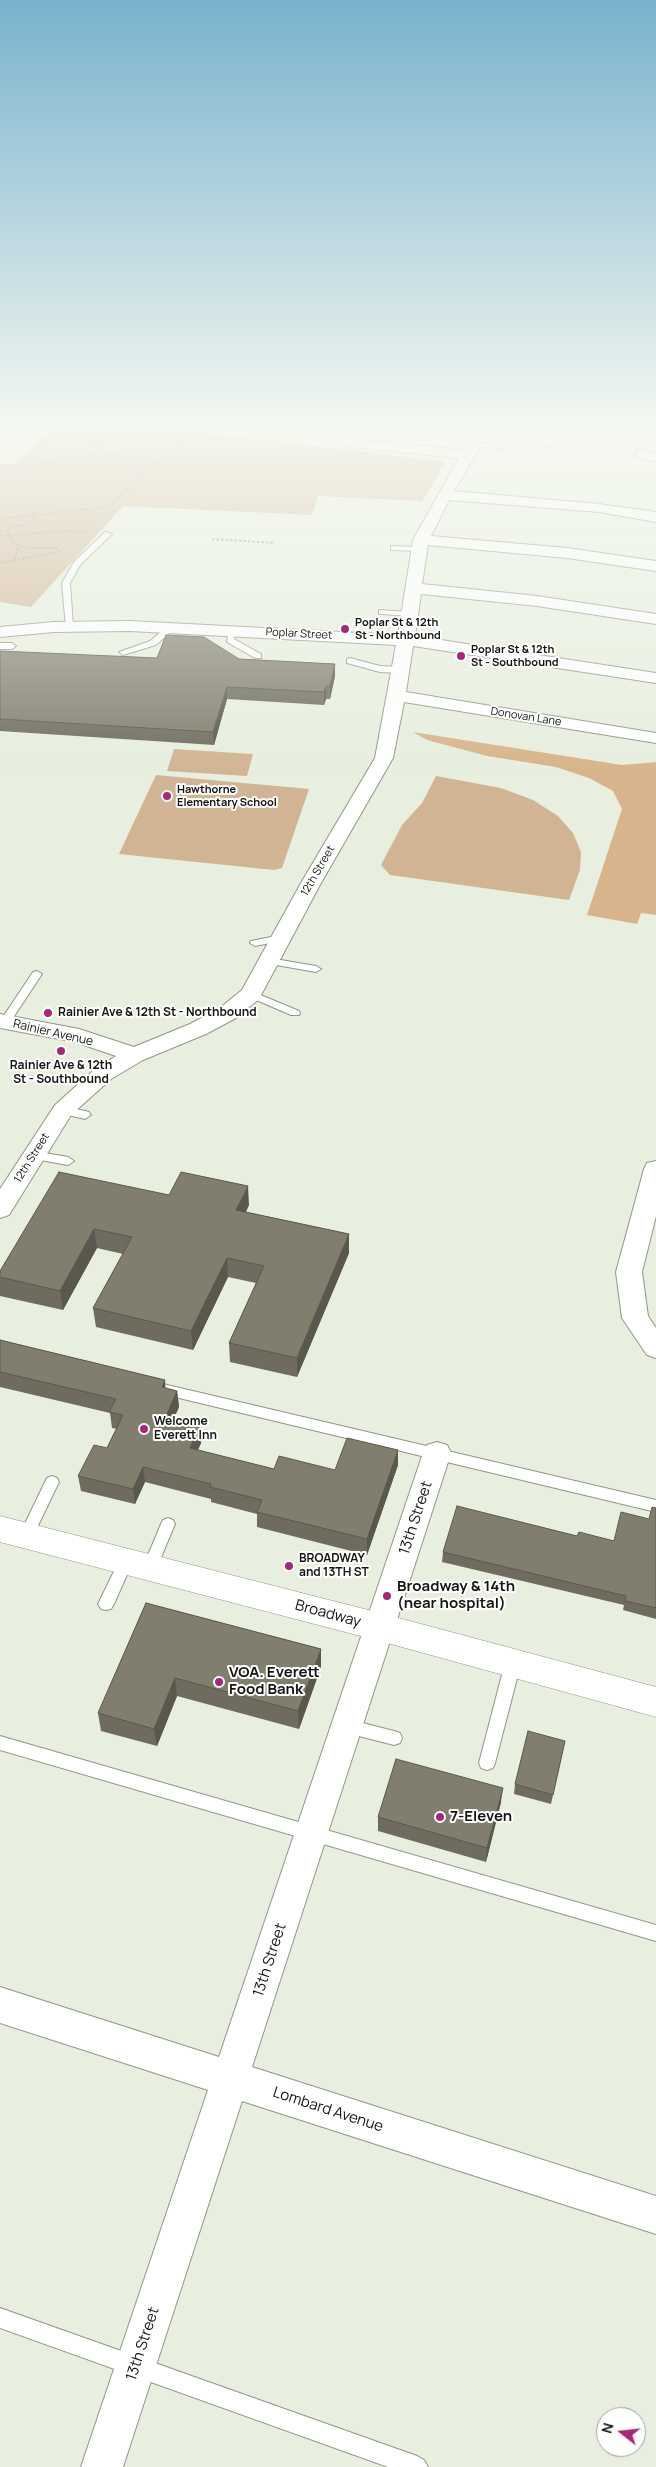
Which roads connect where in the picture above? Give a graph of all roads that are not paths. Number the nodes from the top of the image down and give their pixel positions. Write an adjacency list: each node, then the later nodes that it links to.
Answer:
1 (98, 544): 10 (lane)
2 (419, 544): 4 (lane); 6 (street, 12th Street)
3 (421, 544): 5 (street)
4 (394, 548)
5 (656, 566)
6 (412, 588): 8 (street, 12th Street); 9 (street)
7 (382, 612): 8 (lane)
8 (409, 614): 14 (street, 12th Street)
9 (656, 619)
10 (69, 626): 11 (street, Poplar Street); 13 (street, Poplar Street)
11 (171, 628): 12 (street, Poplar Street); 17 (lane)
12 (232, 631): 14 (street, Poplar Street); 18 (lane)
13 (0, 632)
14 (405, 640): 20 (street, 12th Street); 21 (street, Poplar Street)
15 (0, 646): 16 (lane)
16 (12, 646)
17 (123, 652)
18 (258, 656)
19 (350, 661): 20 (lane)
20 (400, 670): 22 (street, 12th Street)
21 (656, 678)
22 (397, 696): 23 (street, Donovan Lane); 24 (street, 12th Street)
23 (656, 738)
24 (281, 938): 25 (lane); 26 (street, 12th Street)
25 (255, 943)
26 (269, 961): 27 (lane); 29 (street, 12th Street)
27 (316, 969)
28 (37, 974): 31 (lane)
29 (251, 994): 30 (lane); 32 (street, 12th Street)
30 (295, 1013)
31 (2, 1022): 32 (street, Rainier Avenue)
32 (135, 1055): 33 (street, 12th Street)
33 (63, 1110): 34 (lane); 35 (street, 12th Street)
34 (85, 1115)
35 (33, 1155): 36 (lane); 38 (street, 12th Street)
36 (68, 1161)
37 (656, 1170): 39 (street)
38 (0, 1209)
39 (656, 1348)
40 (154, 1386): 41 (lane)
41 (437, 1453): 43 (lane); 48 (street, 13th Street)
42 (52, 1482): 45 (lane)
43 (656, 1506)
44 (168, 1524): 46 (lane)
45 (13, 1532): 46 (main road, Broadway)
46 (138, 1564): 47 (lane); 48 (main road, Broadway)
47 (106, 1604)
48 (380, 1627): 49 (main road, Broadway); 51 (street, 13th Street)
49 (513, 1663): 50 (main road, Broadway); 54 (lane)
50 (656, 1702)
51 (347, 1726): 52 (lane); 55 (street, 13th Street)
52 (394, 1738)
53 (0, 1743): 55 (lane)
54 (487, 1763)
55 (312, 1833): 56 (lane); 58 (street, 13th Street)
56 (655, 1929)
57 (0, 2005): 58 (street, Lombard Avenue)
58 (231, 2079): 59 (street, Lombard Avenue); 61 (street, 13th Street)
59 (656, 2215)
60 (0, 2318): 61 (lane)
61 (135, 2368): 62 (street, 13th Street); 63 (lane)
62 (102, 2467)
63 (417, 2467)

